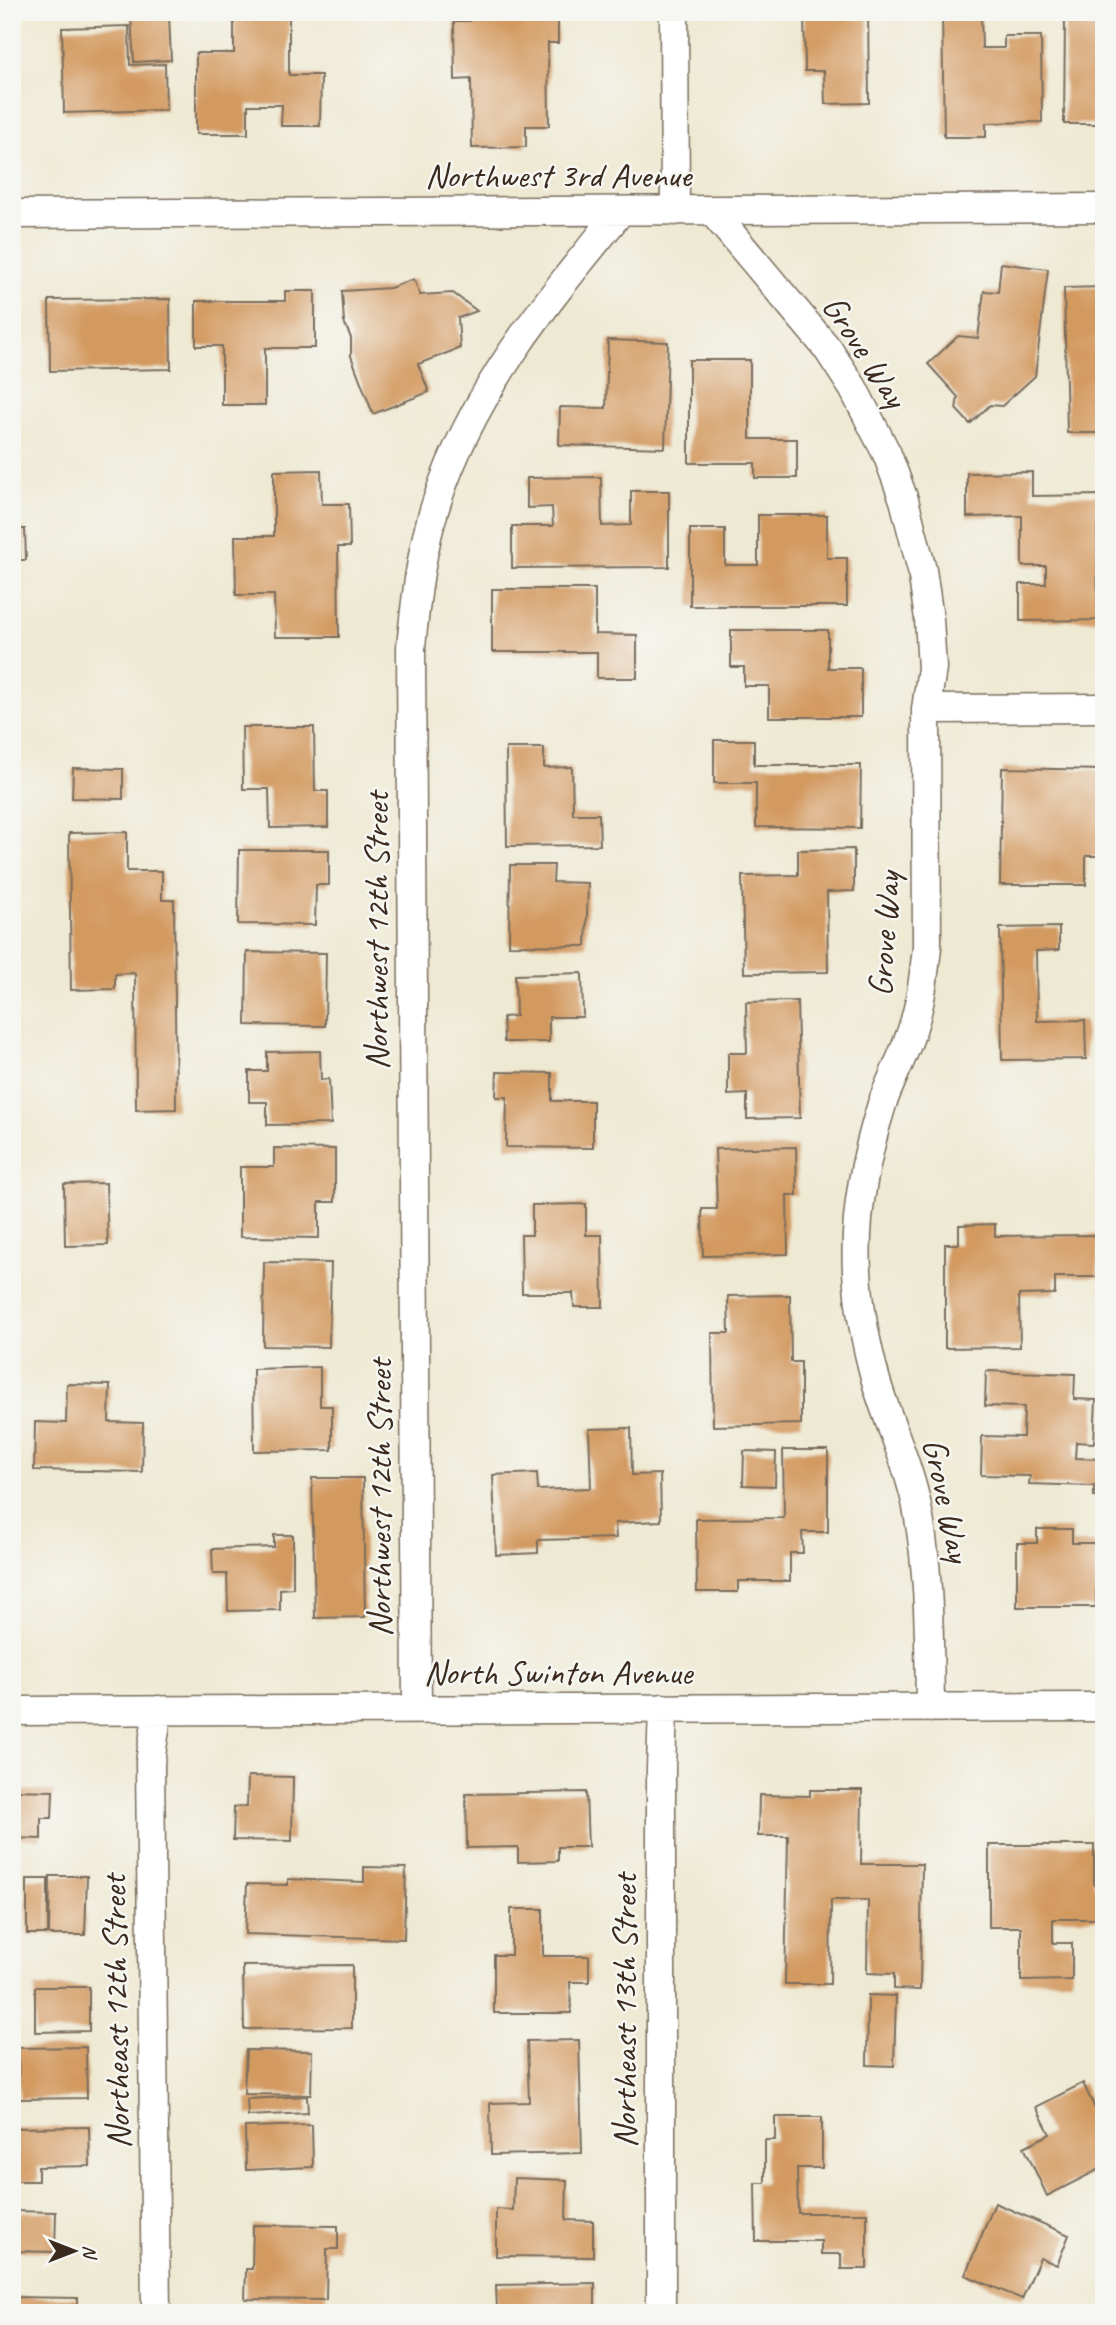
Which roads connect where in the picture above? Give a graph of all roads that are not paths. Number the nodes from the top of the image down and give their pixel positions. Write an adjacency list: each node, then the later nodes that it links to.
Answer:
1 (674, 12): 4 (street)
2 (1104, 208): 5 (street, Northwest 3rd Avenue)
3 (621, 211): 4 (street, Northwest 3rd Avenue); 6 (street, Northwest 3rd Avenue); 12 (street, Northwest 12th Street)
4 (675, 211): 5 (street, Northwest 3rd Avenue)
5 (712, 211): 8 (street, Grove Way)
6 (12, 214)
7 (1104, 708): 8 (street)
8 (926, 709): 11 (street, Grove Way)
9 (1104, 1707): 11 (street, North Swinton Avenue)
10 (663, 1708): 11 (street, North Swinton Avenue); 12 (street, North Swinton Avenue); 16 (street, Northeast 13th Street)
11 (930, 1708)
12 (416, 1709): 14 (street, North Swinton Avenue)
13 (12, 1710): 14 (street, North Swinton Avenue)
14 (158, 1710): 15 (street, Northeast 12th Street)
15 (156, 2313)
16 (661, 2313)

